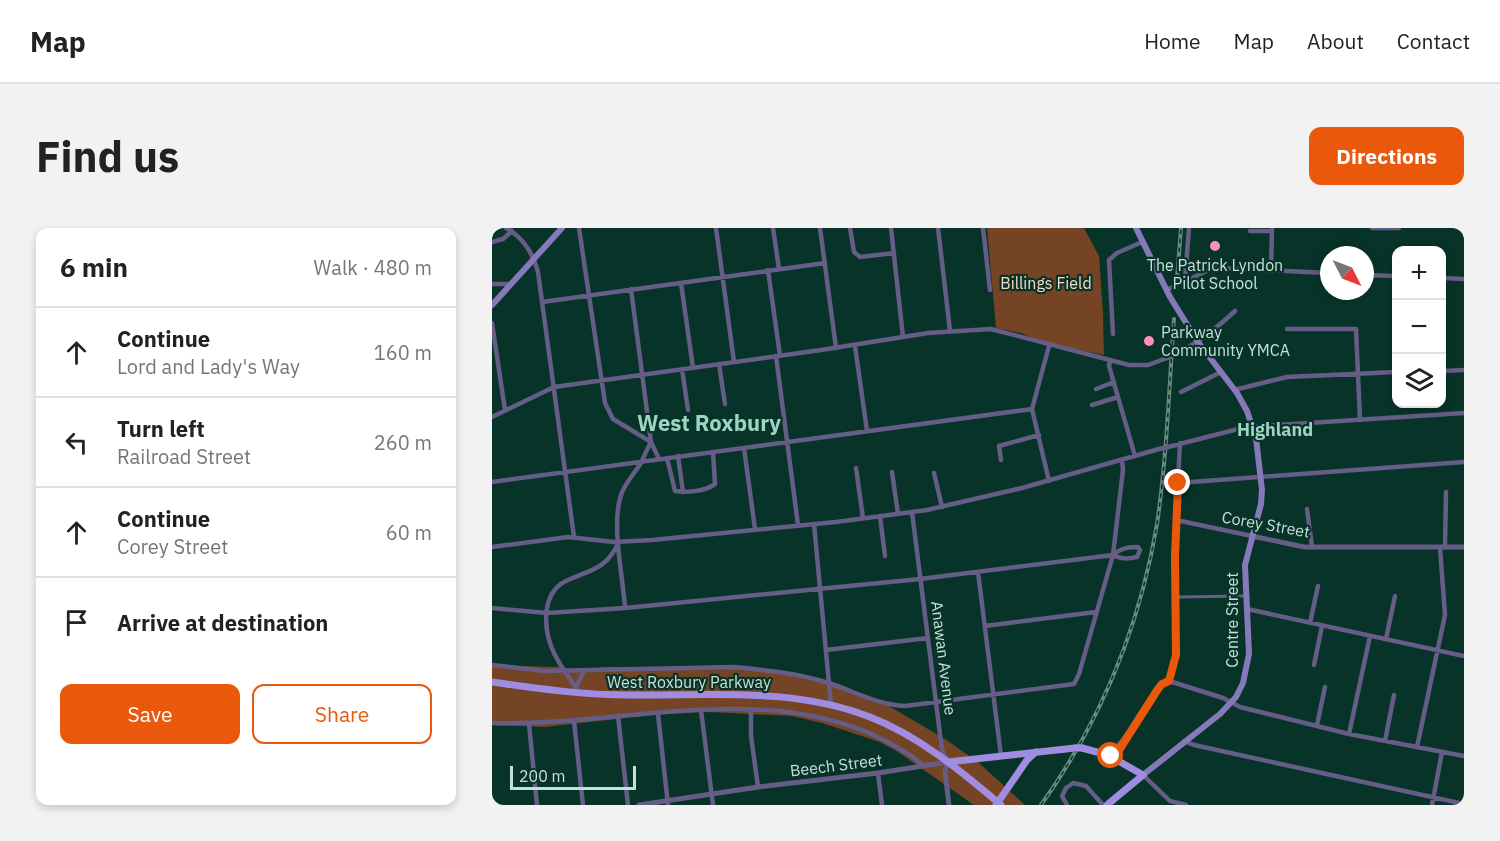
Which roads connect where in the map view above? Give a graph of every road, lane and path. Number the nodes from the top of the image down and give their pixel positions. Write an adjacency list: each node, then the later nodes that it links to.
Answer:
1 (507, 228): 16 (street)
2 (562, 228): 21 (main road)
3 (579, 228): 39 (street)
4 (716, 228): 29 (street)
5 (773, 228): 23 (street)
6 (820, 228): 22 (street)
7 (850, 228): 20 (street)
8 (891, 228): 20 (street)
9 (938, 228): 45 (street)
10 (983, 228): 37 (street)
11 (1136, 228): 19 (main road, Centre Street)
12 (1189, 228): 32 (street)
13 (1372, 228): 14 (street)
14 (1399, 228)
15 (1272, 230): 17 (street); 25 (street)
16 (512, 231): 18 (street); 21 (street)
17 (1250, 231)
18 (492, 242)
19 (1143, 242): 38 (main road, Centre Street); 46 (street)
20 (894, 253): 47 (street)
21 (535, 258): 35 (main road); 40 (street)
22 (825, 262): 23 (street); 51 (street)
23 (779, 269): 24 (street)
24 (768, 270): 29 (street); 52 (street)
25 (1271, 270): 26 (street); 32 (street)
26 (1320, 273)
27 (1374, 275): 28 (street)
28 (1392, 276)
29 (722, 278): 33 (street); 54 (street)
30 (1446, 278): 31 (street)
31 (1464, 279)
32 (1185, 280): 38 (street)
33 (681, 283): 36 (street); 56 (street)
34 (492, 284): 35 (street)
35 (510, 284): 41 (main road)
36 (631, 289): 39 (street); 62 (street)
37 (990, 290)
38 (1166, 290): 48 (main road, Centre Street)
39 (588, 295): 40 (street); 64 (street)
40 (542, 302): 66 (street)
41 (492, 304)
42 (1235, 311): 48 (street)
43 (492, 323): 74 (street)
44 (1287, 329): 63 (street)
45 (950, 331): 47 (street); 50 (street)
46 (1113, 334)
47 (903, 337): 49 (street)
48 (1198, 342): 53 (street, bridge); 60 (main road, Centre Street)
49 (855, 346): 51 (street); 80 (street)
50 (1049, 346): 53 (street); 73 (street)
51 (836, 348): 52 (street)
52 (778, 356): 54 (street); 83 (street)
53 (1110, 361): 65 (street)
54 (734, 362): 55 (street)
55 (719, 364): 56 (street); 71 (street)
56 (693, 368): 57 (street)
57 (682, 369): 62 (street); 75 (street)
58 (1464, 370): 59 (street)
59 (1446, 371)
60 (1221, 372): 68 (main road, Centre Street); 69 (street)
61 (1392, 372): 63 (street)
62 (642, 374): 64 (street); 82 (street)
63 (1356, 374): 68 (street); 78 (street)
64 (600, 380): 66 (street); 82 (street)
65 (1114, 382): 67 (street); 70 (street)
66 (554, 387): 74 (street); 97 (street)
67 (1096, 389)
68 (1234, 390): 79 (main road, Centre Street)
69 (1181, 392)
70 (1118, 397): 72 (street); 88 (street)
71 (725, 404)
72 (1092, 405)
73 (1032, 409): 80 (street); 81 (street)
74 (505, 410): 77 (street)
75 (688, 410)
76 (1464, 413): 78 (street)
77 (492, 417)
78 (1360, 420): 79 (street)
79 (1253, 427): 84 (street); 99 (main road, Centre Street)
80 (867, 431): 83 (street)
81 (1038, 435): 91 (street); 100 (street)
82 (651, 442): 90 (street); 94 (street)
83 (787, 442): 85 (street); 113 (street)
84 (1180, 443): 88 (street, bridge); 102 (street)
85 (744, 448): 86 (street); 114 (street)
86 (713, 452): 87 (street); 103 (street)
87 (678, 456): 89 (street); 103 (street)
88 (1135, 456): 92 (street)
89 (667, 458): 90 (street); 103 (street)
90 (659, 459): 94 (street)
91 (1000, 460)
92 (1122, 460): 100 (street); 122 (street)
93 (1464, 462): 99 (street)
94 (641, 463): 97 (street); 117 (street)
95 (856, 468): 110 (street)
96 (892, 472): 108 (street)
97 (566, 473): 101 (street); 115 (street)
98 (934, 473): 105 (street)
99 (1261, 477): 102 (street); 116 (main road, Centre Street)
100 (1049, 481): 105 (street)
101 (492, 482)
102 (1178, 483): 111 (street)
103 (683, 492)
104 (1446, 492): 121 (street)
105 (942, 507): 107 (street)
106 (1307, 508): 118 (street)
107 (912, 512): 108 (street); 125 (street, Anawan Avenue)
108 (898, 514): 109 (street)
109 (880, 516): 110 (street); 123 (street)
110 (863, 518): 112 (street)
111 (1176, 520): 116 (street, Corey Street); 149 (street)
112 (814, 524): 113 (street); 127 (street)
113 (798, 525): 114 (street)
114 (755, 530): 117 (street)
115 (574, 537): 117 (street); 119 (street)
116 (1252, 537): 118 (street, Corey Street); 128 (main road, Centre Street)
117 (619, 542): 132 (street); 135 (street)
118 (1312, 546): 121 (street, Corey Street)
119 (492, 547)
120 (1464, 547): 121 (street, Corey Street)
121 (1443, 548): 143 (street)
122 (1113, 555): 122 (street); 124 (street); 134 (street)
123 (885, 556)
124 (978, 572): 125 (street); 137 (street)
125 (921, 579): 127 (street); 140 (street, Anawan Avenue)
126 (1318, 586): 136 (street)
127 (821, 589): 132 (street); 142 (street)
128 (1246, 596): 130 (street); 133 (main road, Centre Street)
129 (1395, 596): 141 (street)
130 (1178, 597)
131 (492, 608): 135 (street)
132 (625, 608): 135 (street)
133 (1246, 609): 136 (street); 157 (main road, Centre Street)
134 (1096, 612): 137 (street); 154 (street)
135 (547, 613): 147 (street)
136 (1310, 623): 138 (street)
137 (985, 626): 154 (street)
138 (1322, 626): 139 (street); 146 (street)
139 (1370, 636): 141 (street); 169 (street)
140 (928, 638): 142 (street); 156 (street, Anawan Avenue)
141 (1386, 639): 143 (street)
142 (826, 650): 151 (street)
143 (1439, 651): 144 (street); 172 (street)
144 (1464, 656)
145 (492, 665): 147 (street, West Roxbury Parkway)
146 (1314, 665)
147 (566, 671): 148 (street, West Roxbury Parkway); 153 (street)
148 (584, 671): 151 (street, West Roxbury Parkway); 153 (street)
149 (1169, 681): 157 (street); 176 (street)
150 (492, 682): 153 (main road, West Roxbury Parkway)
151 (828, 683): 156 (street, West Roxbury Parkway); 158 (street)
152 (1325, 687): 167 (street)
153 (578, 691): 158 (main road, West Roxbury Parkway)
154 (992, 694): 156 (street); 175 (street)
155 (1394, 695): 171 (street)
156 (936, 701): 178 (street, Anawan Avenue)
157 (1232, 702): 167 (street); 170 (main road, Centre Street)
158 (831, 705): 161 (main road, West Roxbury Parkway)
159 (701, 710): 160 (street, West Roxbury Parkway); 162 (street, West Roxbury Parkway); 183 (street)
160 (751, 711): 168 (street, West Roxbury Parkway); 182 (street)
161 (856, 712): 168 (street); 178 (main road, West Roxbury Parkway)
162 (658, 714): 163 (street, West Roxbury Parkway); 185 (street)
163 (618, 716): 164 (street, West Roxbury Parkway); 190 (street)
164 (574, 721): 166 (street, West Roxbury Parkway); 189 (street)
165 (492, 723): 166 (street, West Roxbury Parkway)
166 (529, 724): 188 (street)
167 (1317, 725): 169 (street)
168 (852, 726): 179 (street, West Roxbury Parkway)
169 (1349, 734): 171 (street)
170 (1184, 741): 181 (main road, Centre Street); 184 (street)
171 (1385, 741): 172 (street)
172 (1417, 747): 174 (street)
173 (1036, 752): 175 (main road, Beech Street); 176 (main road, Beech Street); 186 (main road)
174 (1442, 752): 177 (street); 184 (street)
175 (1001, 756): 178 (main road, Beech Street)
176 (1111, 756): 181 (main road)
177 (1464, 756)
178 (948, 762): 179 (street, Beech Street); 186 (main road, West Roxbury Parkway); 194 (street, Anawan Avenue)
179 (924, 766): 180 (street, Beech Street)
180 (878, 773): 182 (street, Beech Street); 193 (street)
181 (1143, 775): 196 (main road, Centre Street); 197 (street)
182 (758, 787): 183 (street, Beech Street)
183 (712, 794): 185 (street, Beech Street); 192 (street)
184 (1433, 798): 187 (street); 198 (street)
185 (668, 803): 191 (street, Beech Street)
186 (998, 804)
187 (1464, 804)
188 (537, 805)
189 (583, 805)
190 (628, 805)
191 (639, 805)
192 (713, 805)
193 (882, 805)
194 (949, 805)
195 (1067, 805): 196 (street)
196 (1105, 805)
197 (1186, 805)
198 (1432, 805)

